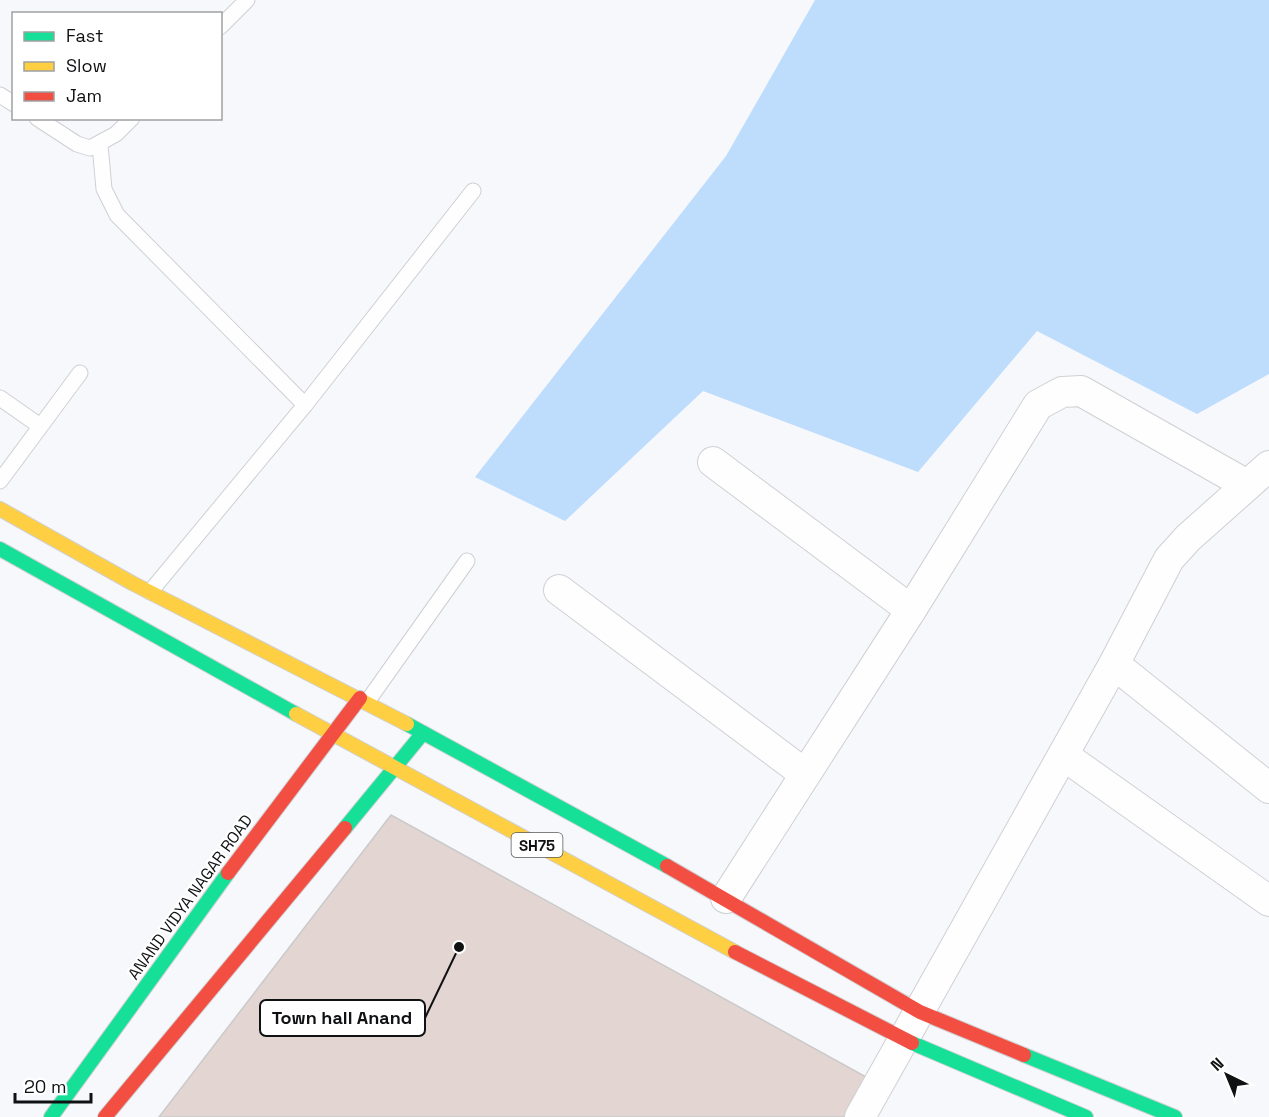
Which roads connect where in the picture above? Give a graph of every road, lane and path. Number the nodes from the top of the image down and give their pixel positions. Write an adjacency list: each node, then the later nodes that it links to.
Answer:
1 (247, 0): 2 (lane)
2 (222, 25)
3 (40, 120): 5 (lane)
4 (130, 120): 5 (lane)
5 (100, 145): 9 (lane)
6 (473, 191): 9 (lane)
7 (80, 373): 10 (lane)
8 (0, 398): 10 (lane)
9 (304, 405): 19 (lane)
10 (40, 426): 13 (lane)
11 (713, 462): 20 (street)
12 (1269, 466): 14 (street)
13 (0, 481)
14 (1247, 485): 20 (street); 21 (street)
15 (0, 509): 19 (main road, SH75)
16 (0, 549): 23 (main road, SH75)
17 (467, 561): 22 (lane)
18 (559, 590): 27 (street)
19 (150, 592): 22 (main road, SH75)
20 (911, 610): 27 (street)
21 (1114, 664): 25 (street); 28 (street)
22 (363, 700): 23 (main road, ANAND VIDYA NAGAR ROAD); 24 (main road, SH75)
23 (332, 733): 26 (main road, SH75); 33 (main road, ANAND VIDYA NAGAR ROAD)
24 (423, 733): 26 (main road); 29 (main road, SH75)
25 (1063, 755): 30 (street); 31 (street)
26 (393, 768): 32 (main road, SH75); 34 (main road)
27 (805, 774): 29 (street)
28 (1269, 788)
29 (726, 898): 31 (main road, SH75)
30 (1269, 901)
31 (920, 1012): 32 (street); 37 (main road, SH75)
32 (904, 1040): 35 (street); 36 (main road, SH75)
33 (51, 1117)
34 (105, 1117)
35 (860, 1117)
36 (1086, 1117)
37 (1175, 1117)

